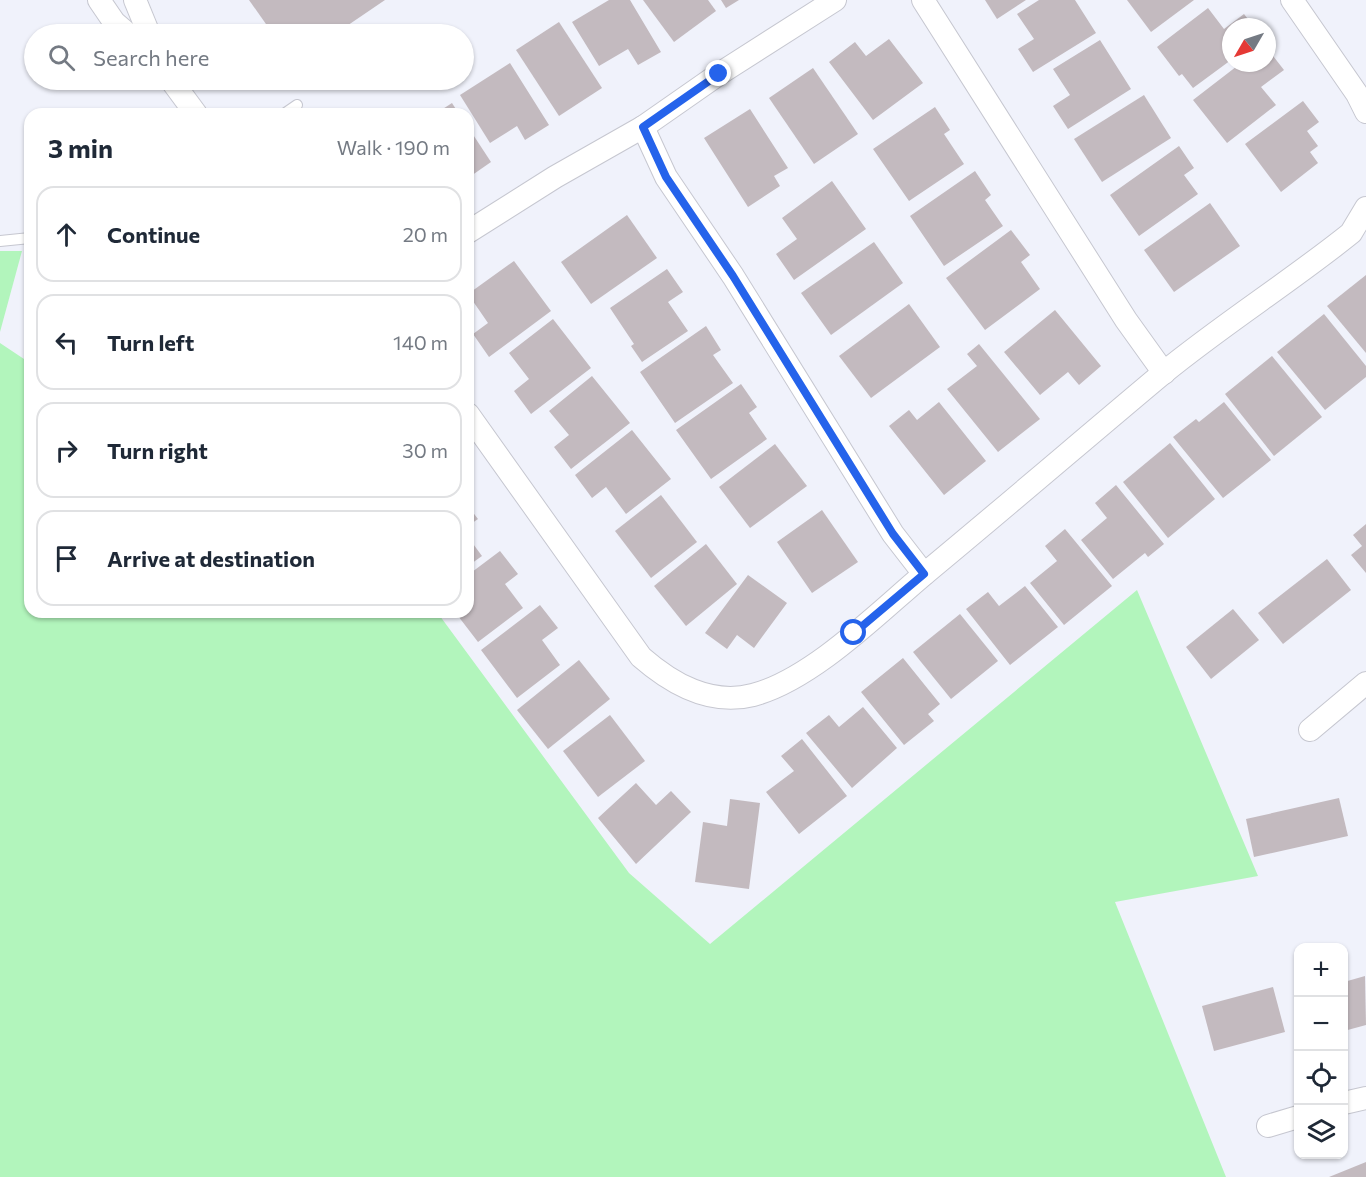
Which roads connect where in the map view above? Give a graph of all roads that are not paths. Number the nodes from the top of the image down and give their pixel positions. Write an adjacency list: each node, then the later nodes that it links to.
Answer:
1 (99, 0): 6 (street)
2 (135, 0): 7 (street)
3 (835, 0): 13 (street)
4 (923, 0): 18 (street)
5 (1292, 0): 12 (street)
6 (116, 24)
7 (144, 24)
8 (178, 90): 10 (street)
9 (297, 105): 11 (lane)
10 (192, 108)
11 (293, 108)
12 (1366, 112)
13 (643, 127): 15 (street); 20 (street)
14 (1366, 208): 18 (street)
15 (474, 228)
16 (24, 239): 17 (lane)
17 (0, 241)
18 (1164, 373): 20 (street)
19 (474, 422): 20 (street)
20 (924, 574)
21 (1366, 683): 22 (street)
22 (1310, 730)
23 (1366, 1098): 24 (street)
24 (1348, 1102)
25 (1294, 1118): 26 (street)
26 (1268, 1126)

